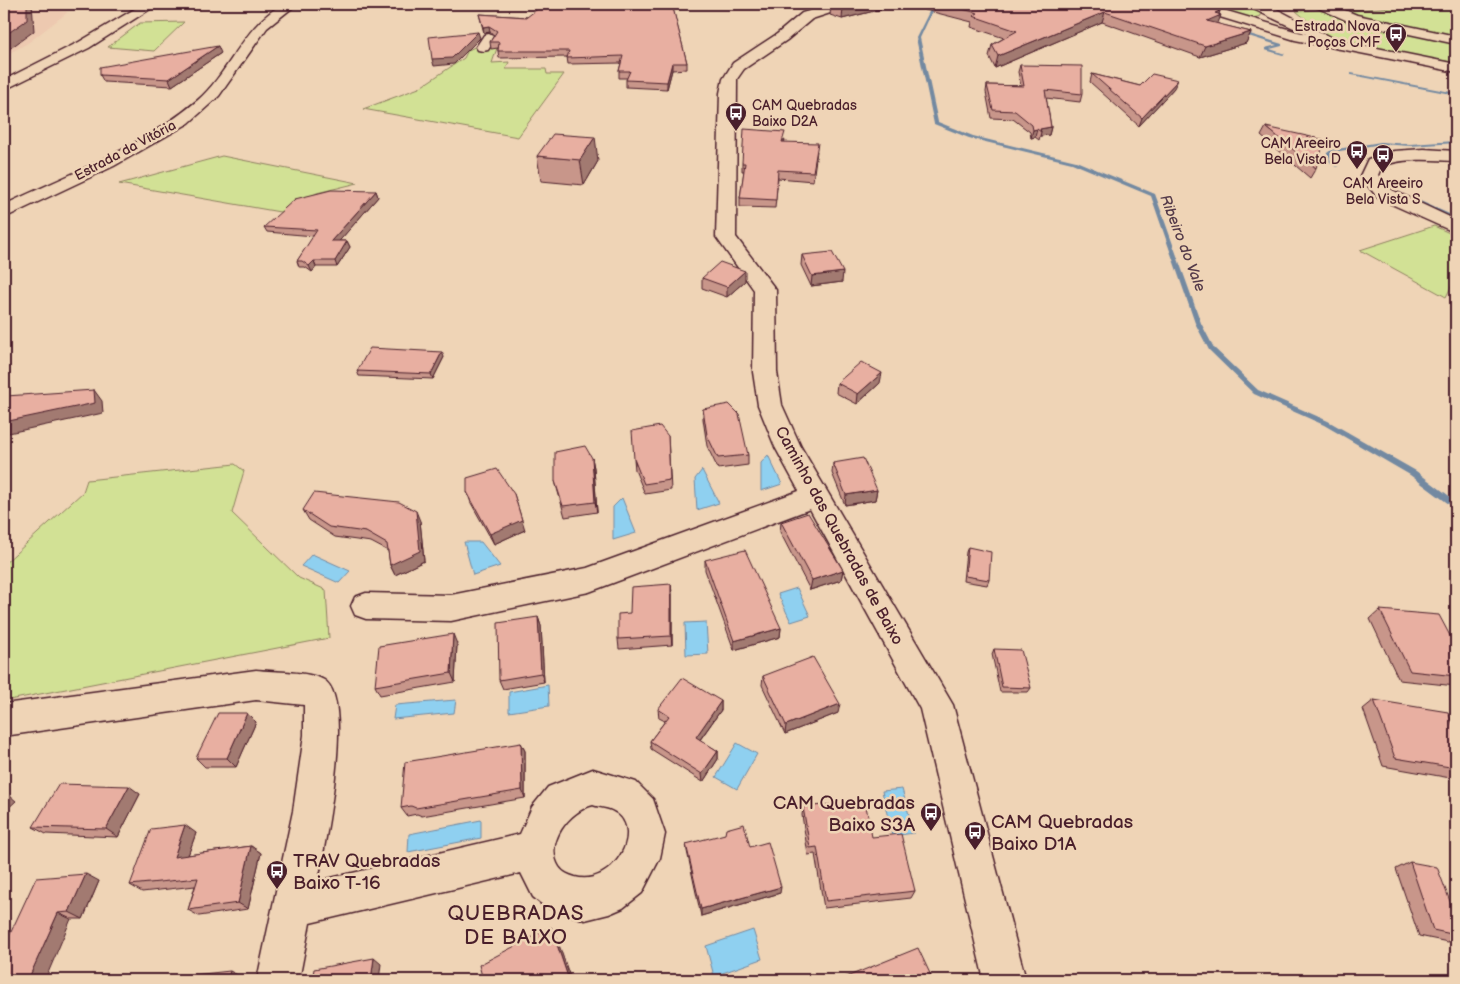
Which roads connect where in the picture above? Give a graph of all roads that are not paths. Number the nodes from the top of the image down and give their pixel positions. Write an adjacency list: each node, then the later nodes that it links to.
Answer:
1 (152, 4): 12 (main road)
2 (291, 4): 14 (main road, Estrada da Vitória)
3 (845, 4): 16 (main road, Caminho das Quebradas de Baixo)
4 (1192, 4): 8 (main road)
5 (1253, 4): 7 (main road)
6 (1320, 4): 9 (main road)
7 (1279, 14): 8 (main road); 10 (main road)
8 (1250, 22): 10 (main road)
9 (1456, 40)
10 (1338, 44): 11 (main road)
11 (1456, 68)
12 (4, 86)
13 (1456, 156): 15 (main road)
14 (4, 212)
15 (1456, 227)
16 (816, 496): 17 (main road); 22 (main road, Caminho das Quebradas de Baixo)
17 (366, 606)
18 (4, 720): 20 (main road)
19 (536, 850): 20 (main road)
20 (293, 906): 21 (main road)
21 (278, 980)
22 (1005, 980)

